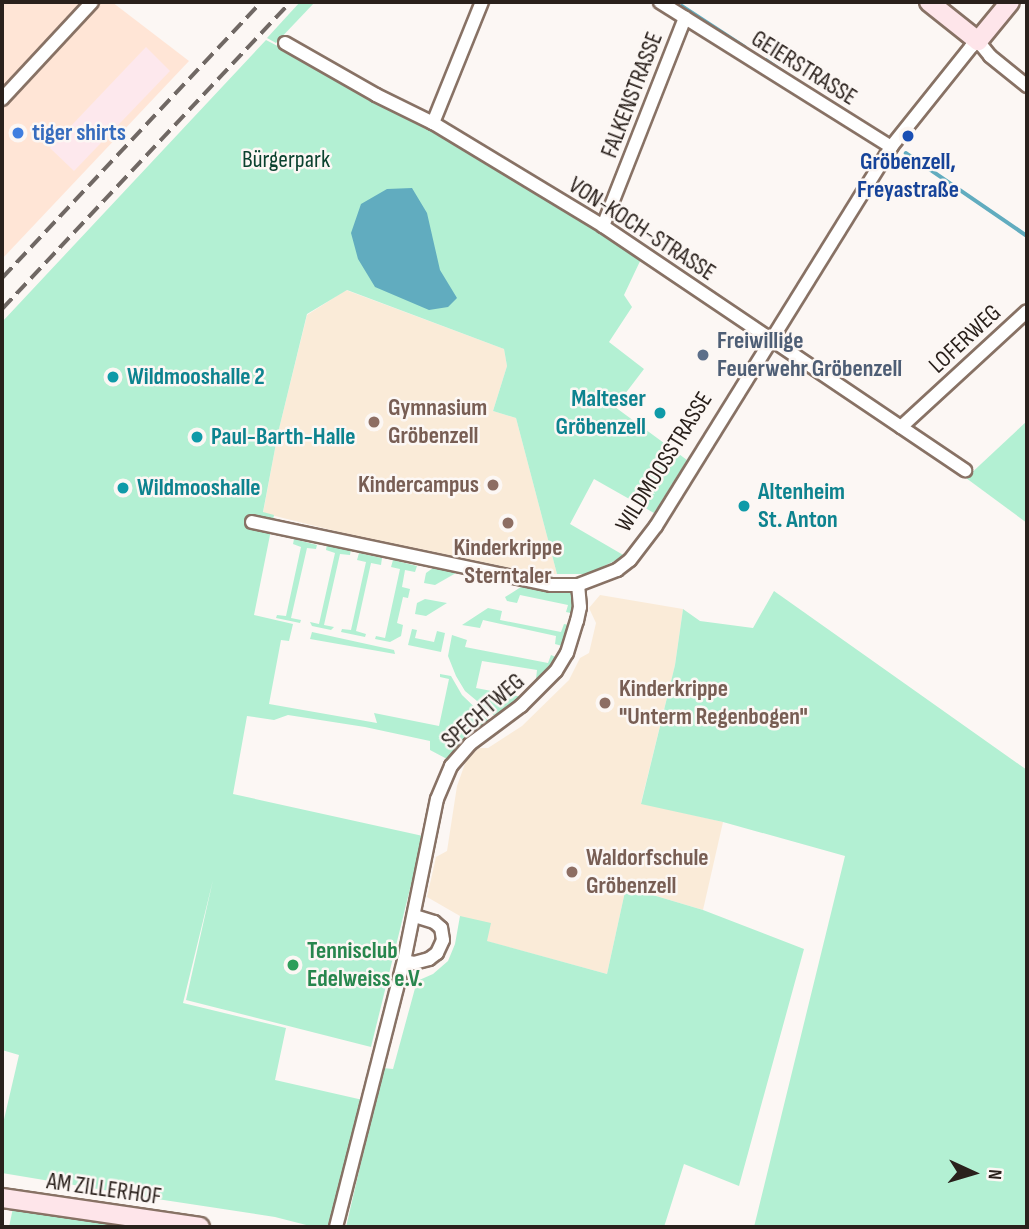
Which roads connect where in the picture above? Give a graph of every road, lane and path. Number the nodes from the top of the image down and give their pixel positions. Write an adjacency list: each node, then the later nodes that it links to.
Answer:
1 (92, 2): 10 (street)
2 (482, 2): 11 (street)
3 (660, 2): 6 (street, GEIERSTRASSE)
4 (929, 2): 7 (street)
5 (1010, 2): 7 (street, WILDMOOSSTRASSE)
6 (685, 18): 12 (street, GEIERSTRASSE); 13 (street, FALKENSTRASSE)
7 (978, 40): 9 (street); 12 (street, WILDMOOSSTRASSE)
8 (285, 43): 11 (street, VON-KOCH-STRASSE)
9 (1027, 86)
10 (2, 99)
11 (433, 123): 13 (street, VON-KOCH-STRASSE)
12 (891, 147): 15 (street, WILDMOOSSTRASSE)
13 (603, 226): 15 (street, VON-KOCH-STRASSE)
14 (1027, 311): 16 (street, LOFERWEG)
15 (771, 339): 16 (street, VON-KOCH-STRASSE); 19 (street, WILDMOOSSTRASSE)
16 (901, 427): 17 (street, VON-KOCH-STRASSE)
17 (965, 470)
18 (252, 522): 19 (street, WILDMOOSSTRASSE)
19 (578, 585): 20 (street, SPECHTWEG)
20 (414, 916): 21 (street, SPECHTWEG); 21 (street)
21 (404, 961): 24 (street, SPECHTWEG)
22 (2, 1198): 23 (street, AM ZILLERHOF)
23 (200, 1227)
24 (336, 1227)

